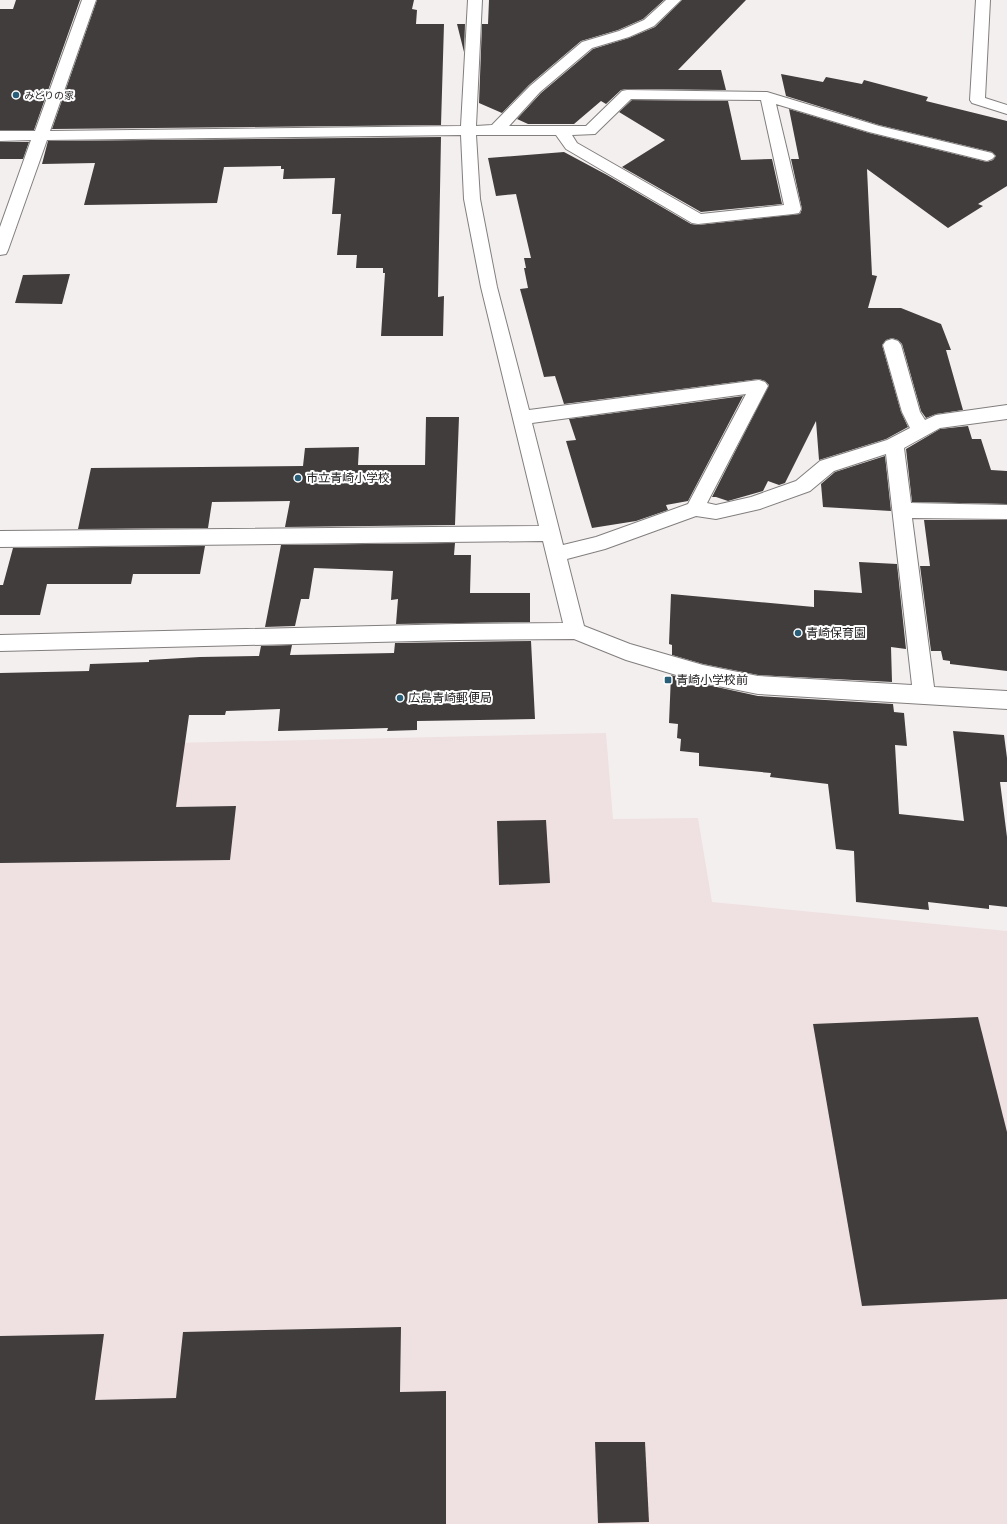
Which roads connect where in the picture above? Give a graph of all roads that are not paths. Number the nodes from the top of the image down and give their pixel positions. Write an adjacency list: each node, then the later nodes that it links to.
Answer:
1 (89, 0): 11 (street)
2 (475, 0): 9 (street)
3 (674, 0): 7 (street)
4 (983, 0): 6 (street)
5 (768, 96): 8 (street); 8 (street); 12 (street)
6 (1007, 110)
7 (496, 130): 8 (street); 9 (street)
8 (562, 131)
9 (468, 132): 11 (street); 16 (street)
10 (0, 136): 11 (street)
11 (41, 136): 13 (street)
12 (987, 156)
13 (0, 250)
14 (892, 345): 17 (street)
15 (1007, 412): 17 (street)
16 (522, 418): 19 (street); 22 (street)
17 (921, 430): 18 (street)
18 (894, 445): 19 (street); 20 (street)
19 (695, 509): 24 (street)
20 (903, 510): 21 (street); 27 (street)
21 (1007, 512)
22 (551, 533): 23 (street); 24 (street)
23 (0, 540)
24 (556, 554): 25 (street)
25 (575, 631): 26 (street); 27 (street)
26 (0, 643)
27 (924, 694): 28 (street)
28 (1007, 700)

